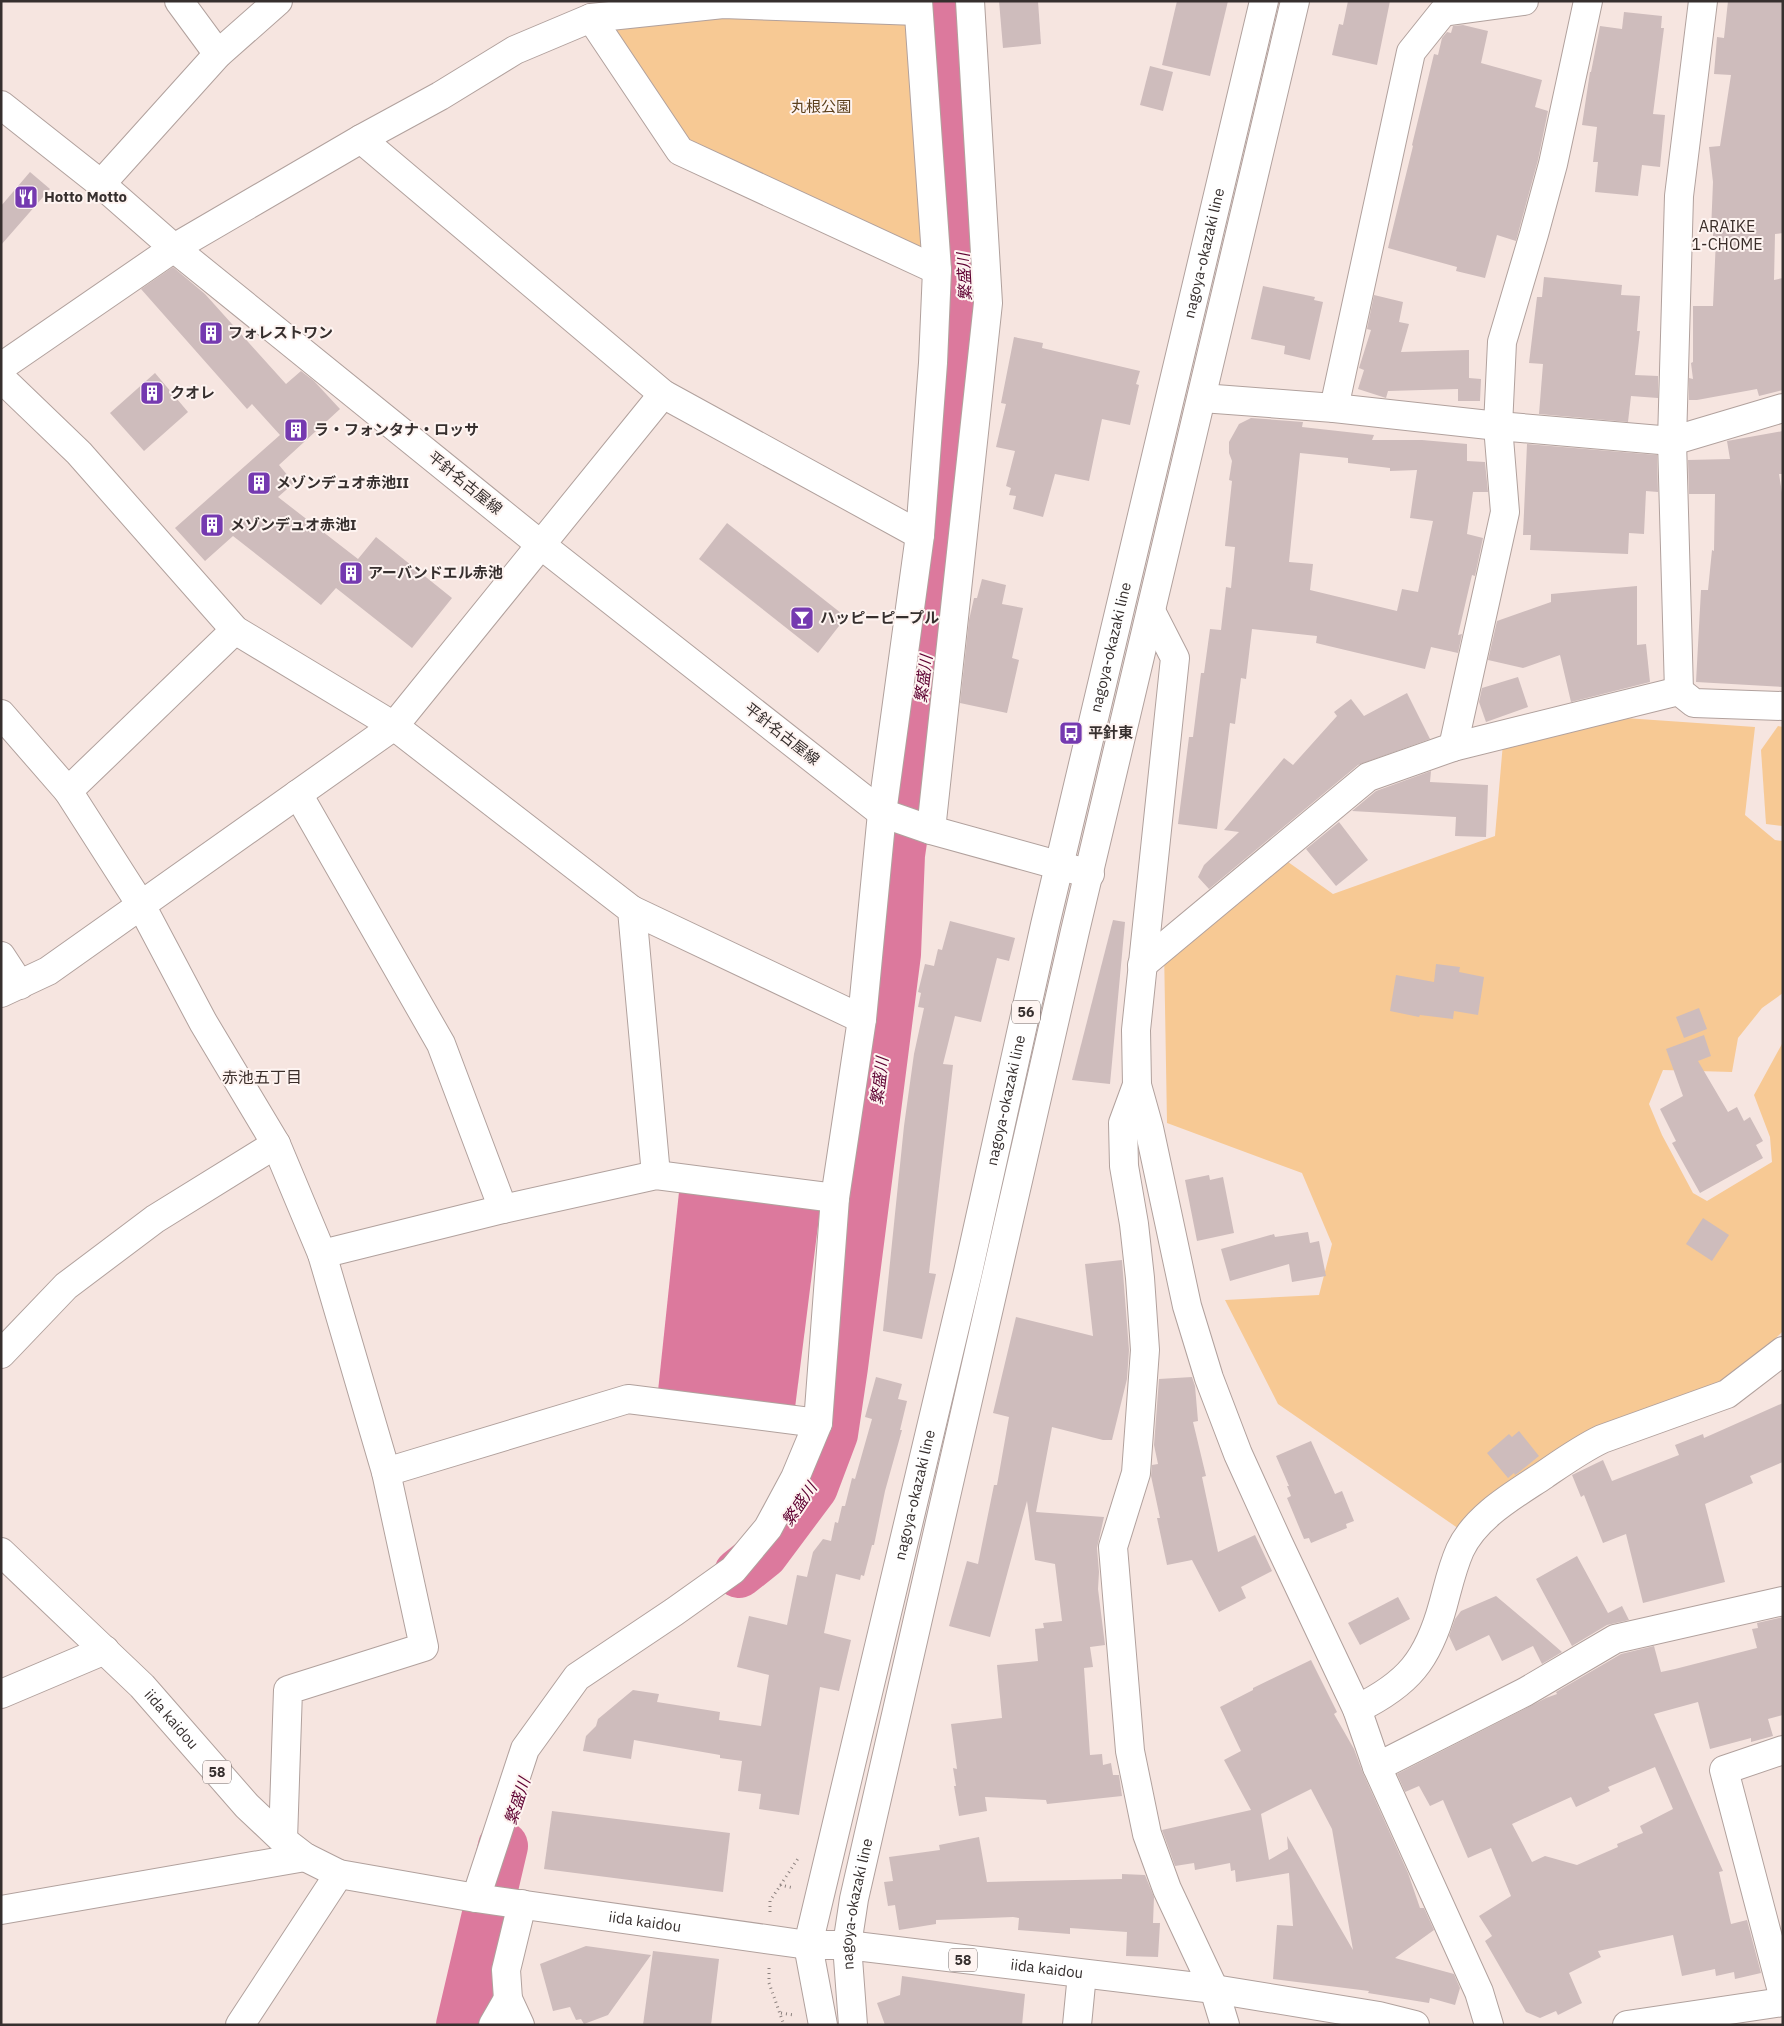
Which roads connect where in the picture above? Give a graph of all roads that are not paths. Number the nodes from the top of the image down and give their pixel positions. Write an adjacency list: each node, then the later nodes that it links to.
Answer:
1 (180, 1): 12 (street)
2 (278, 1): 12 (street)
3 (970, 1): 38 (street)
4 (1264, 1): 39 (street, nagoya-okazaki line / 56)
5 (1295, 1): 21 (street, nagoya-okazaki line / 56)
6 (1524, 1): 22 (street)
7 (1588, 1): 24 (street)
8 (1703, 1): 25 (street)
9 (723, 3): 10 (street); 11 (street)
10 (918, 6): 17 (street)
11 (591, 18): 14 (street); 17 (street)
12 (218, 54): 15 (street)
13 (1, 105): 15 (street, 平針名古屋線)
14 (361, 139): 16 (street); 20 (street)
15 (101, 184): 16 (street, 平針名古屋線)
16 (174, 248): 18 (street); 27 (street, 平針名古屋線)
17 (936, 270): 26 (street)
18 (1, 367)
19 (1, 378): 29 (street)
20 (663, 394): 26 (street); 27 (street)
21 (1202, 398): 22 (street); 28 (street, nagoya-okazaki line / 56)
22 (1334, 408): 24 (street)
23 (1783, 408): 25 (street)
24 (1498, 426): 25 (street); 34 (street)
25 (1672, 440): 30 (street)
26 (920, 535): 37 (street)
27 (541, 545): 33 (street); 37 (street, 平針名古屋線)
28 (1151, 610): 40 (street, nagoya-okazaki line / 56); 44 (street)
29 (235, 630): 33 (street); 35 (street)
30 (1679, 691): 31 (street); 34 (street)
31 (1783, 706)
32 (1, 714): 35 (street)
33 (394, 726): 36 (street); 42 (street)
34 (1454, 746): 44 (street)
35 (68, 791): 41 (street)
36 (298, 794): 41 (street); 51 (street)
37 (885, 815): 38 (street, 平針名古屋線); 46 (street)
38 (930, 830): 39 (street, 平針名古屋線)
39 (1060, 865): 40 (street, 平針名古屋線); 69 (street, nagoya-okazaki line / 56)
40 (1090, 874): 70 (street, nagoya-okazaki line / 56)
41 (141, 905): 45 (street); 48 (street)
42 (632, 910): 46 (street); 49 (street)
43 (1, 956): 45 (street)
44 (1142, 965): 47 (street)
45 (11, 989)
46 (862, 1019): 50 (street)
47 (1137, 1085): 61 (street); 72 (street)
48 (276, 1144): 52 (street); 54 (street)
49 (656, 1175): 50 (street); 51 (street)
50 (835, 1198): 55 (street)
51 (503, 1209): 52 (street)
52 (322, 1254): 56 (street)
53 (1783, 1351): 61 (street)
54 (1, 1354)
55 (818, 1422): 56 (street); 67 (street)
56 (386, 1472): 64 (street)
57 (1, 1552): 59 (street, iida kaidou / 58)
58 (1783, 1601): 63 (street)
59 (105, 1650): 60 (street); 64 (street, iida kaidou / 58)
60 (1, 1694)
61 (1358, 1709): 63 (street)
62 (1783, 1750): 73 (street)
63 (1377, 1768): 84 (street)
64 (283, 1840): 65 (street, iida kaidou / 58)
65 (305, 1857): 66 (street, iida kaidou / 58); 68 (street)
66 (339, 1874): 67 (street, iida kaidou / 58); 76 (street)
67 (498, 1901): 69 (street, iida kaidou / 58); 74 (street)
68 (1, 1910)
69 (808, 1945): 70 (street, iida kaidou / 58); 79 (street, nagoya-okazaki line / 56)
70 (847, 1945): 71 (street, iida kaidou / 58); 80 (street, nagoya-okazaki line / 56)
71 (1082, 1974): 72 (street, iida kaidou / 58); 81 (street)
72 (1214, 1989): 82 (street); 83 (street, iida kaidou / 58)
73 (1783, 1995)
74 (508, 1999): 77 (street); 78 (street)
75 (1783, 2002): 85 (street)
76 (240, 2025)
77 (493, 2025)
78 (520, 2025)
79 (823, 2025)
80 (853, 2025)
81 (1077, 2025)
82 (1226, 2025)
83 (1415, 2025)
84 (1489, 2025)
85 (1627, 2025)

